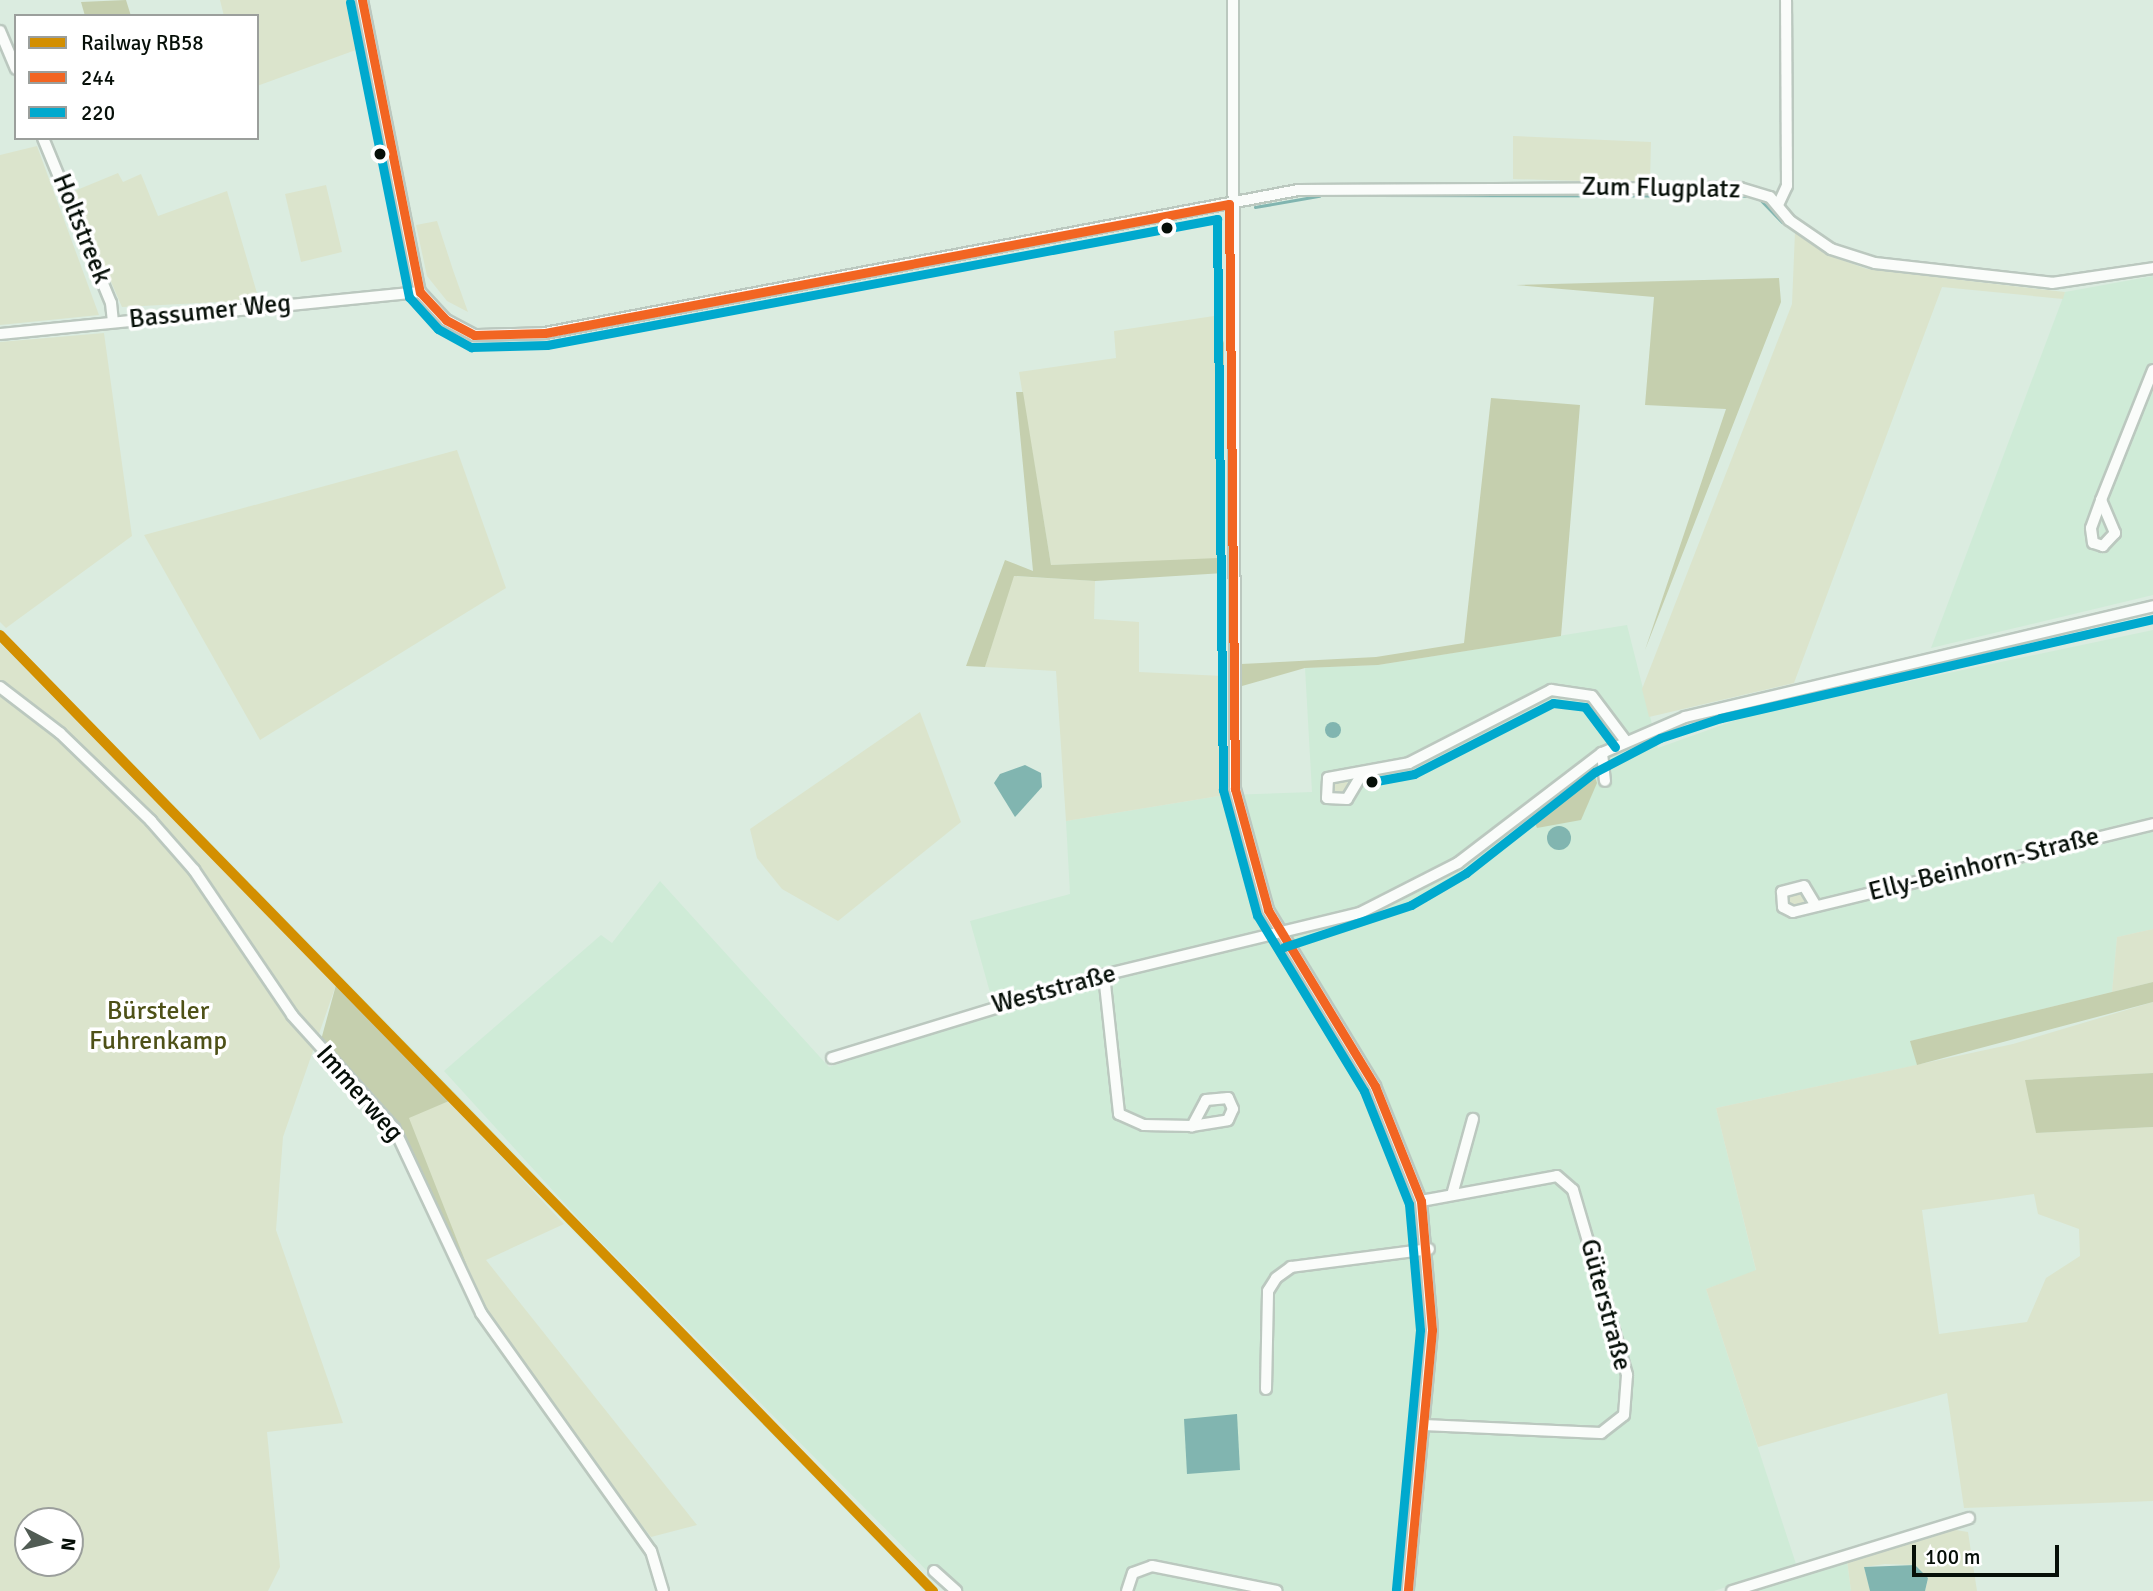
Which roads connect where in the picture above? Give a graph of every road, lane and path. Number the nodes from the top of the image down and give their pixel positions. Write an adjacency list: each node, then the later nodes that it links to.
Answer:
1 (362, 0): 10 (street)
2 (1233, 0): 7 (street)
3 (1786, 0): 8 (street)
4 (0, 31): 5 (street)
5 (14, 64)
6 (44, 140): 11 (street, Holtstreek)
7 (1229, 204): 8 (street, Zum Flugplatz); 10 (street, Zum Flugplatz); 23 (street)
8 (1778, 205): 9 (street, Zum Flugplatz)
9 (2153, 268)
10 (420, 292): 11 (street, Bassumer Weg)
11 (113, 321): 12 (street, Bassumer Weg)
12 (0, 334)
13 (2153, 370): 14 (street)
14 (2101, 500)
15 (2153, 606): 17 (street, Weststraße)
16 (0, 687): 37 (street, Immerweg)
17 (1625, 740): 18 (street, Weststraße); 19 (street)
18 (1602, 753): 20 (street); 23 (street, Weststraße)
19 (1362, 774)
20 (1605, 781)
21 (2153, 824): 22 (street, Elly-Beinhorn-Straße)
22 (1816, 906)
23 (1280, 935): 24 (street, Weststraße); 29 (street)
24 (1104, 975): 25 (street, Weststraße); 27 (street)
25 (832, 1058)
26 (1473, 1119): 28 (street)
27 (1192, 1126)
28 (1452, 1195): 29 (street, Güterstraße); 32 (street, Güterstraße)
29 (1421, 1201): 30 (street)
30 (1429, 1249): 31 (street); 32 (street)
31 (1266, 1389)
32 (1423, 1425): 41 (street)
33 (1969, 1518): 35 (street)
34 (934, 1570): 38 (street)
35 (1790, 1574): 36 (street); 42 (street)
36 (1795, 1586)
37 (663, 1591)
38 (956, 1591)
39 (1128, 1591): 40 (street)
40 (1277, 1591)
41 (1408, 1591)
42 (1732, 1591)

